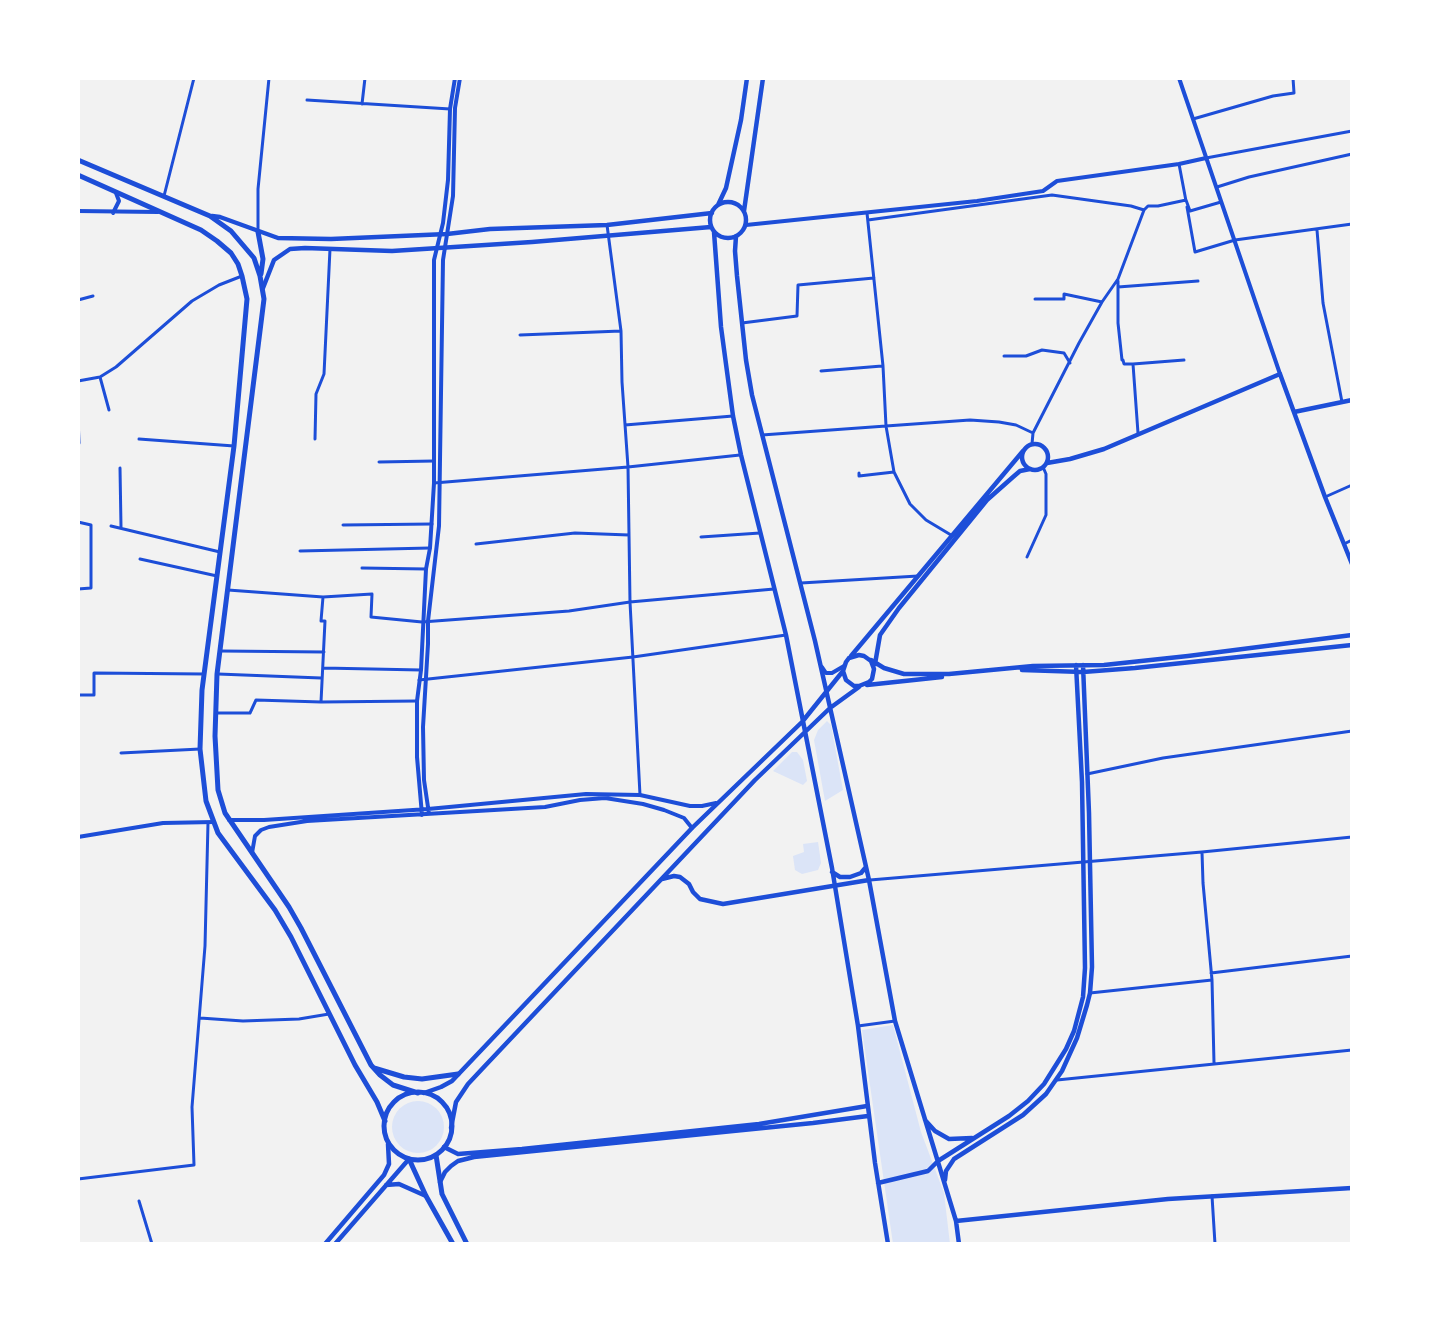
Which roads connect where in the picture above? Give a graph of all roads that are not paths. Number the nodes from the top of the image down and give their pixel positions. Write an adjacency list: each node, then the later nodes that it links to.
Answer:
1 (194, 78): 22 (street)
2 (269, 78): 40 (street)
3 (365, 78): 11 (street)
4 (455, 78): 12 (street)
5 (460, 78): 42 (street)
6 (747, 78): 25 (main road)
7 (763, 78): 28 (main road)
8 (1179, 78): 13 (street)
9 (1293, 78): 13 (street)
10 (307, 100): 11 (street)
11 (362, 104): 12 (street)
12 (450, 109): 41 (street)
13 (1193, 119): 16 (street)
14 (1352, 131): 16 (street)
15 (1352, 154): 20 (street)
16 (1206, 158): 18 (street); 20 (street)
17 (78, 160): 22 (highway)
18 (1179, 164): 23 (street); 32 (street)
19 (78, 176): 21 (highway)
20 (1217, 187): 24 (street)
21 (116, 192): 29 (highway); 30 (street)
22 (164, 196): 33 (highway)
23 (1186, 200): 24 (street); 26 (street); 45 (street)
24 (1221, 202): 45 (street)
25 (718, 205): 28 (main road); 31 (main road)
26 (1144, 210): 34 (street); 52 (street)
27 (78, 211): 30 (street)
28 (744, 211): 37 (main road)
29 (159, 212): 30 (street); 49 (highway)
30 (113, 213)
31 (712, 213): 36 (main road); 38 (main road)
32 (867, 213): 34 (street); 37 (street)
33 (210, 216): 40 (main road); 50 (highway)
34 (868, 220): 51 (street)
35 (1352, 224): 39 (street)
36 (607, 225): 42 (main road); 43 (street)
37 (746, 225): 44 (main road)
38 (713, 229): 43 (main road); 44 (main road); 76 (main road)
39 (1317, 230): 45 (street); 73 (street)
40 (258, 232): 41 (main road); 50 (highway)
41 (439, 234): 42 (main road); 46 (street)
42 (447, 234): 47 (street)
43 (608, 236): 47 (main road); 61 (street)
44 (736, 236): 60 (main road)
45 (1235, 240): 69 (street)
46 (438, 247): 47 (main road); 48 (main road); 90 (street)
47 (444, 247): 98 (street)
48 (330, 249): 55 (main road); 84 (street)
49 (242, 276): 70 (street); 87 (highway)
50 (260, 276): 55 (highway)
51 (874, 278): 60 (street); 67 (street)
52 (1118, 279): 54 (street); 59 (street)
53 (1198, 281): 54 (street)
54 (1118, 287): 66 (street)
55 (263, 288): 123 (highway)
56 (93, 296): 58 (street)
57 (1035, 299): 59 (street)
58 (78, 300)
59 (1102, 302): 65 (street)
60 (742, 323): 81 (main road)
61 (621, 331): 62 (street); 78 (street)
62 (520, 335)
63 (1004, 356): 65 (street)
64 (1184, 360): 66 (street)
65 (1070, 363): 80 (street)
66 (1133, 364): 82 (street)
67 (883, 366): 68 (street); 79 (street)
68 (821, 371)
69 (1280, 374): 75 (main road); 82 (main road)
70 (100, 377): 71 (street); 74 (street)
71 (78, 381)
72 (1352, 400): 73 (main road)
73 (1342, 402): 75 (main road)
74 (110, 410)
75 (1294, 411): 100 (main road)
76 (733, 416): 78 (street); 89 (main road)
77 (78, 417): 85 (street)
78 (625, 425): 93 (street)
79 (886, 426): 80 (street); 81 (street); 96 (street)
80 (1033, 433): 86 (street)
81 (762, 435): 124 (main road)
82 (1139, 435): 92 (main road)
83 (139, 439): 87 (street)
84 (315, 439)
85 (79, 443)
86 (1032, 444): 88 (main road); 92 (main road)
87 (234, 446): 115 (highway)
88 (1023, 451): 95 (main road); 108 (main road)
89 (741, 455): 93 (street); 106 (main road)
90 (434, 461): 91 (street); 98 (street)
91 (379, 462)
92 (1045, 465): 95 (main road); 116 (street)
93 (628, 467): 98 (street); 107 (street)
94 (120, 468): 105 (street)
95 (1030, 469): 140 (main road)
96 (894, 472): 97 (street); 108 (street)
97 (859, 473)
98 (437, 483): 102 (street); 131 (street)
99 (1352, 485): 100 (street)
100 (1325, 497): 112 (main road)
101 (78, 522): 125 (street)
102 (432, 524): 103 (street); 113 (street)
103 (343, 525)
104 (111, 526): 105 (street)
105 (121, 527): 115 (street)
106 (760, 533): 109 (street); 126 (main road)
107 (629, 534): 111 (street); 129 (street)
108 (951, 535): 122 (main road)
109 (701, 537)
110 (1352, 540): 112 (street)
111 (476, 544)
112 (1344, 544): 118 (main road)
113 (430, 548): 114 (street); 120 (street)
114 (300, 551)
115 (220, 552): 121 (highway)
116 (1027, 557)
117 (140, 559): 121 (street)
118 (1352, 563)
119 (362, 568): 120 (street)
120 (426, 569): 130 (street)
121 (217, 574): 123 (highway); 150 (highway)
122 (918, 576): 124 (street); 138 (main road)
123 (229, 581): 127 (highway)
124 (801, 583): 143 (main road)
125 (78, 589)
126 (774, 589): 129 (street); 132 (main road)
127 (228, 590): 128 (street); 135 (highway)
128 (323, 597): 130 (street); 136 (street)
129 (630, 602): 131 (street); 137 (street)
130 (422, 621): 131 (street); 147 (street)
131 (428, 621): 154 (street)
132 (786, 635): 137 (street); 162 (main road)
133 (1352, 635): 142 (main road)
134 (1352, 645): 149 (main road)
135 (219, 651): 136 (street); 151 (highway)
136 (324, 652): 144 (street)
137 (633, 657): 154 (street); 168 (street)
138 (849, 658): 139 (main road); 145 (main road)
139 (867, 658): 140 (main road); 146 (main road)
140 (875, 663): 141 (main road); 146 (main road)
141 (1076, 665): 142 (main road); 148 (main road)
142 (1083, 665): 149 (main road)
143 (821, 666): 145 (street); 156 (main road)
144 (323, 668): 147 (street); 152 (street)
145 (843, 669): 155 (main road); 156 (main road)
146 (874, 669): 155 (main road)
147 (421, 670): 153 (street)
148 (1076, 672): 149 (main road); 155 (main road); 179 (main road)
149 (1083, 672): 167 (main road)
150 (204, 674): 157 (street); 165 (highway)
151 (217, 674): 152 (street); 161 (highway)
152 (321, 678): 159 (street)
153 (419, 680): 154 (street); 158 (street)
154 (426, 680): 171 (street)
155 (862, 686): 160 (main road)
156 (827, 692): 160 (main road); 162 (main road)
157 (78, 695)
158 (417, 701): 159 (street); 170 (street)
159 (321, 702): 161 (street)
160 (830, 708): 164 (main road); 180 (main road)
161 (215, 713): 172 (highway)
162 (802, 722): 164 (main road); 169 (main road)
163 (1352, 731): 167 (street)
164 (804, 732): 181 (main road); 182 (main road)
165 (200, 749): 166 (street); 173 (highway)
166 (121, 753)
167 (1087, 774): 179 (main road)
168 (640, 795): 169 (street); 171 (street)
169 (717, 803): 174 (main road)
170 (422, 812): 171 (street); 172 (street); 178 (street)
171 (428, 812): 174 (street)
172 (229, 820): 178 (highway)
173 (211, 823): 175 (street); 190 (highway); 192 (street)
174 (692, 828): 198 (main road)
175 (78, 837)
176 (1352, 837): 177 (street)
177 (1203, 852): 179 (street); 186 (street)
178 (252, 854): 188 (highway)
179 (1086, 862): 183 (street); 189 (main road); 206 (main road)
180 (866, 867): 181 (main road); 183 (main road)
181 (832, 872): 184 (main road)
182 (659, 880): 184 (main road); 205 (main road)
183 (869, 880): 184 (main road); 193 (main road)
184 (834, 886): 194 (main road)
185 (1352, 956): 186 (street)
186 (1211, 973): 187 (street)
187 (1212, 980): 189 (street); 196 (street)
188 (333, 990): 190 (highway); 197 (highway)
189 (1090, 993): 199 (main road)
190 (321, 998): 191 (highway)
191 (329, 1014): 192 (street); 204 (highway)
192 (200, 1018): 212 (street)
193 (895, 1021): 194 (street); 203 (main road)
194 (858, 1026): 201 (main road)
195 (1352, 1050): 196 (street)
196 (1214, 1064): 199 (street)
197 (374, 1068): 198 (highway); 200 (highway)
198 (458, 1074): 200 (main road)
199 (1057, 1080): 214 (main road)
200 (421, 1093): 204 (highway); 205 (highway)
201 (867, 1106): 202 (main road); 208 (main road)
202 (868, 1116): 213 (main road); 215 (main road)
203 (923, 1118): 206 (main road); 211 (main road)
204 (385, 1121): 207 (highway)
205 (451, 1128): 208 (highway)
206 (975, 1138): 211 (main road)
207 (388, 1143): 210 (highway); 223 (main road)
208 (444, 1147): 209 (highway)
209 (436, 1155): 210 (highway); 215 (highway)
210 (409, 1159): 216 (main road); 218 (highway)
211 (938, 1161): 213 (main road); 214 (main road)
212 (78, 1179)
213 (878, 1183): 227 (main road)
214 (944, 1183): 221 (main road)
215 (440, 1184): 226 (highway)
216 (386, 1185): 218 (main road); 224 (main road)
217 (1352, 1188): 219 (main road)
218 (426, 1196): 225 (highway)
219 (1212, 1196): 221 (main road); 229 (street)
220 (138, 1201): 222 (street)
221 (956, 1221): 228 (main road)
222 (152, 1244)
223 (325, 1244)
224 (335, 1244)
225 (453, 1244)
226 (467, 1244)
227 (888, 1244)
228 (959, 1244)
229 (1215, 1244)

